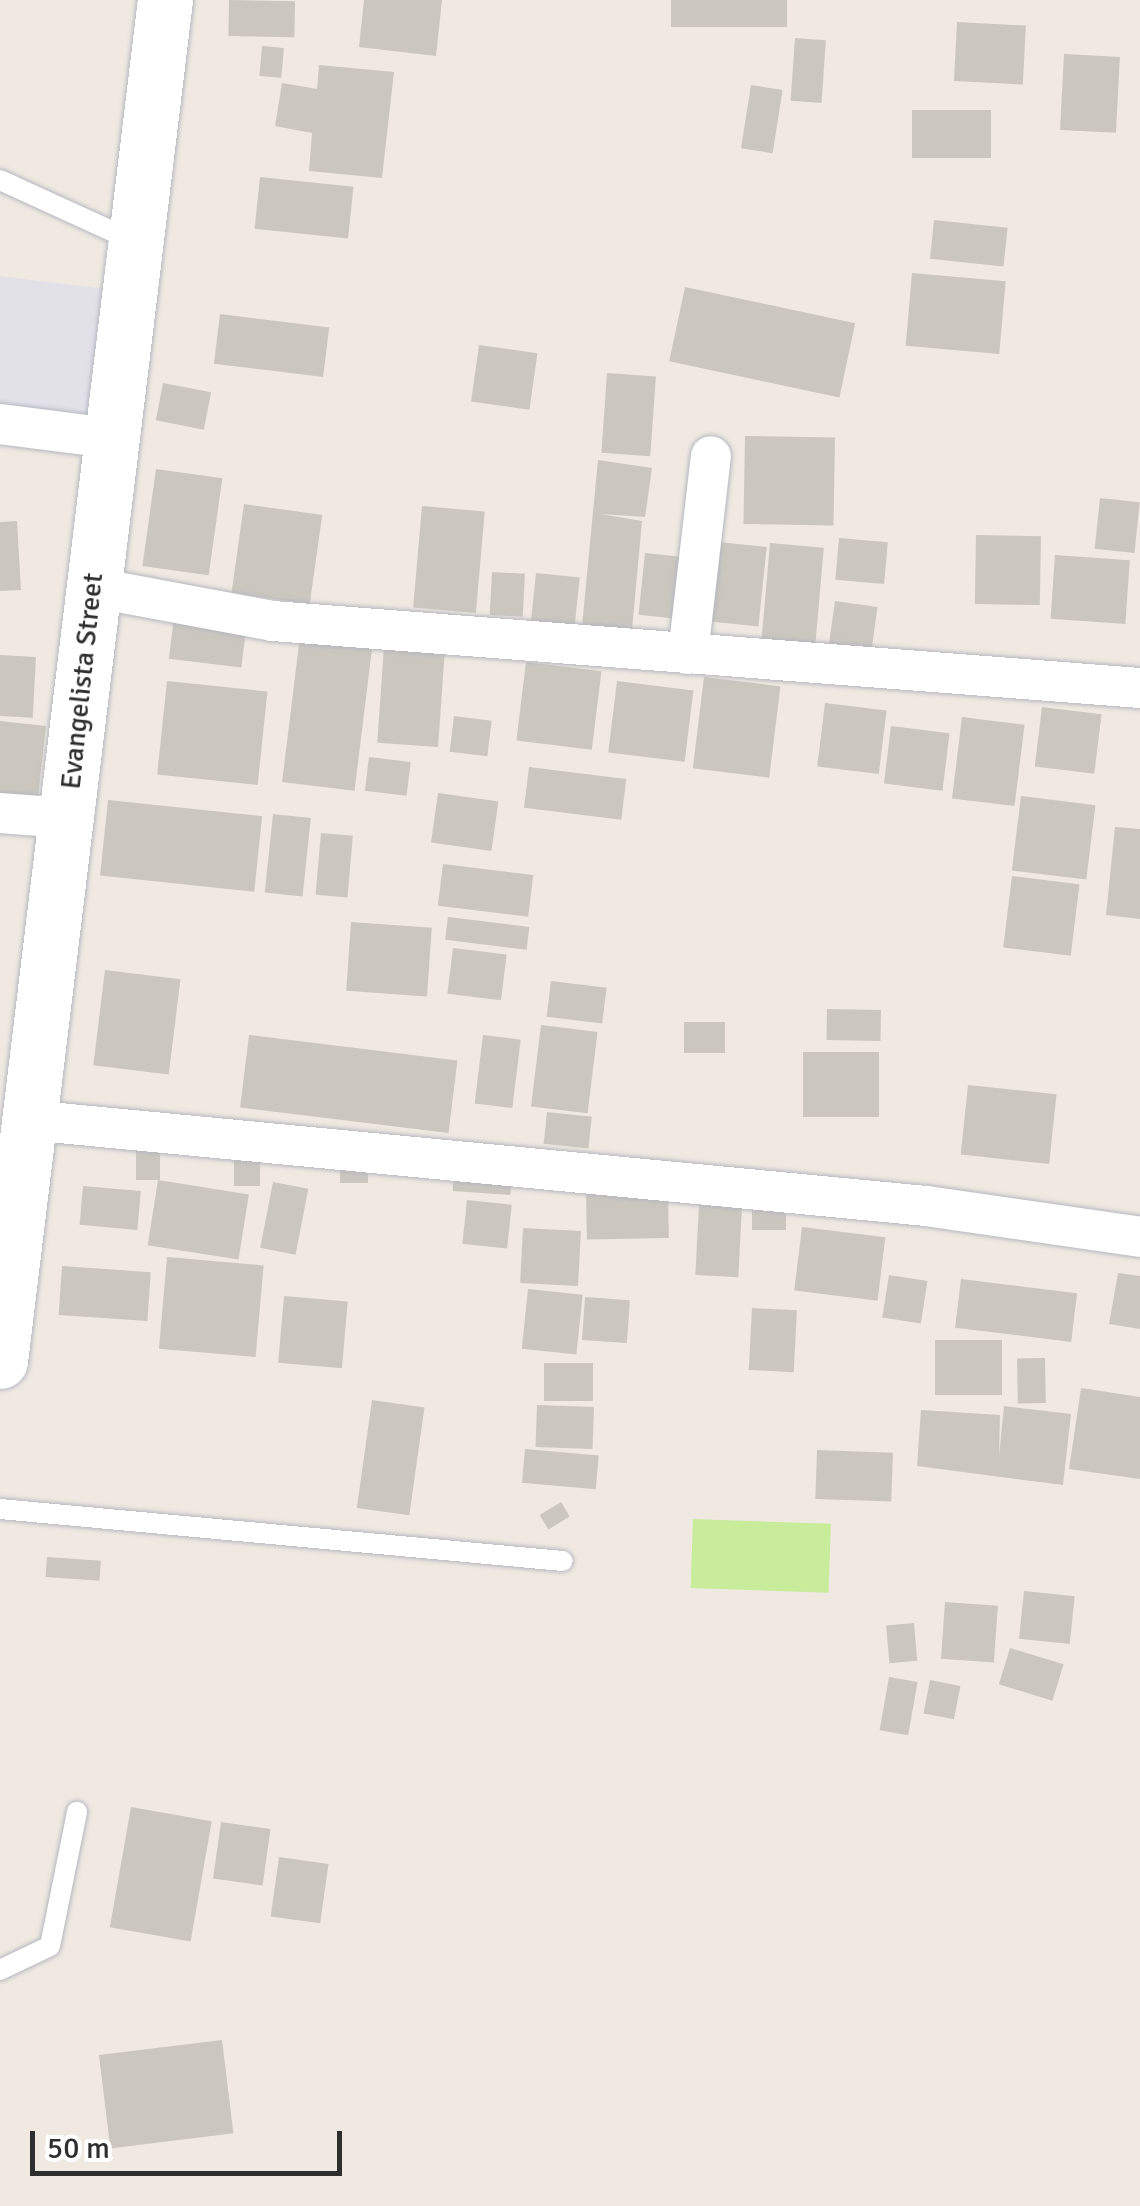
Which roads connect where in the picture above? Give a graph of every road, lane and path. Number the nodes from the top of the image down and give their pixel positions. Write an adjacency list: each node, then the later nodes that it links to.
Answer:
1 (165, 0): 3 (street, Evangelista Street)
2 (0, 180): 3 (lane)
3 (135, 242): 5 (street, Evangelista Street)
4 (0, 424): 5 (street)
5 (110, 438): 7 (street, Evangelista Street)
6 (711, 456): 8 (street)
7 (91, 588): 8 (street); 11 (street, Evangelista Street)
8 (688, 654): 9 (street)
9 (1140, 688)
10 (0, 813): 11 (street)
11 (67, 818): 12 (street, Evangelista Street)
12 (28, 1120): 13 (street); 14 (street, Evangelista Street)
13 (1140, 1237)
14 (0, 1362)
15 (0, 1509): 16 (lane)
16 (563, 1561)
17 (77, 1812): 18 (lane)
18 (0, 1970)

